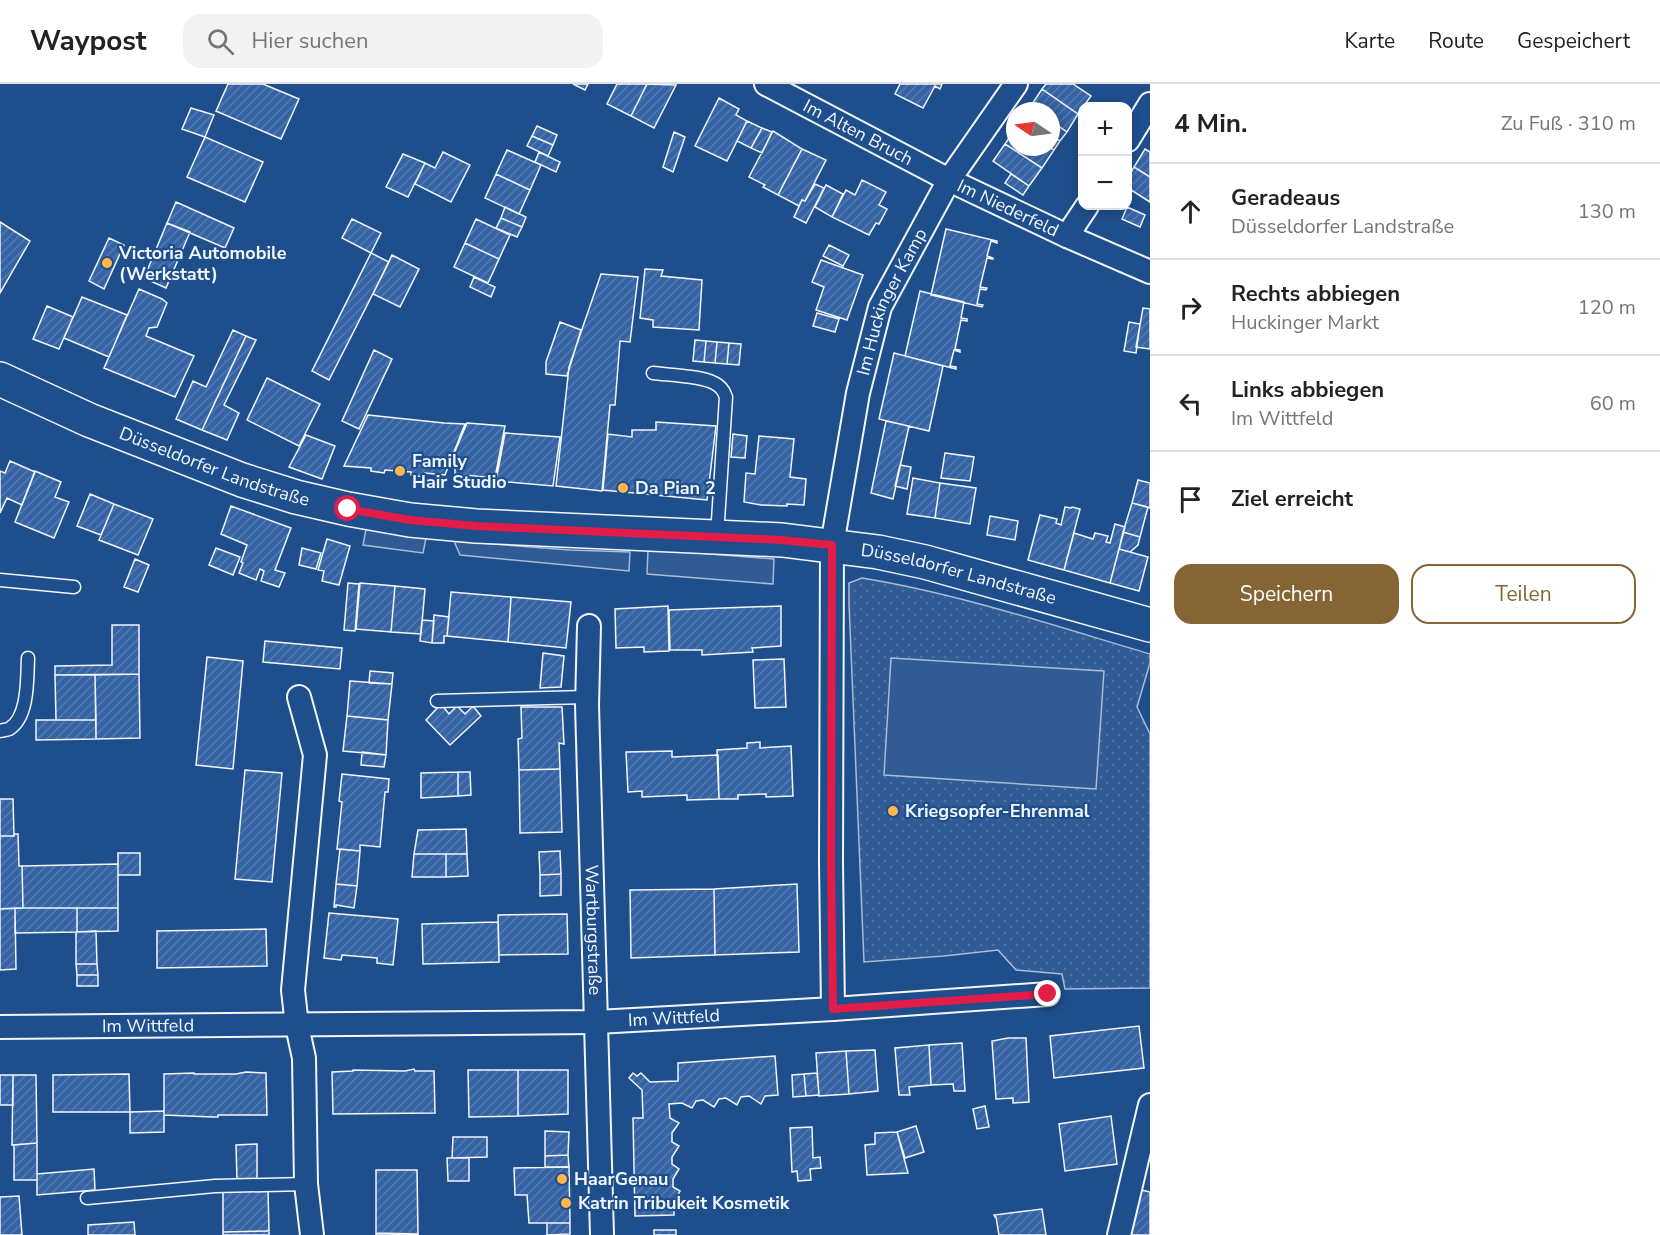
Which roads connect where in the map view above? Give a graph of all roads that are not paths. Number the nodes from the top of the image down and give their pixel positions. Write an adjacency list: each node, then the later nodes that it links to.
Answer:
1 (766, 84): 5 (street, Im Alten Bruch)
2 (1016, 84): 5 (street, Im Huckinger Kamp)
3 (1150, 104): 4 (street)
4 (1132, 133)
5 (949, 180): 7 (street, Im Niederfeld); 12 (street, Im Huckinger Kamp)
6 (1083, 210): 7 (street, Im Niederfeld)
7 (1067, 236): 8 (street, Im Niederfeld)
8 (1150, 272)
9 (653, 373): 11 (lane)
10 (0, 379): 11 (main road, Düsseldorfer Landstraße)
11 (717, 537): 12 (main road, Düsseldorfer Landstraße)
12 (832, 545): 15 (main road, Düsseldorfer Landstraße); 23 (street, Im Huckinger Kamp)
13 (0, 580): 14 (lane)
14 (74, 587)
15 (1150, 624)
16 (589, 626): 19 (street, Wartburgstraße)
17 (28, 658): 21 (lane)
18 (299, 697): 25 (street)
19 (587, 697): 20 (lane); 24 (street, Wartburgstraße)
20 (437, 701)
21 (0, 731)
22 (1048, 994): 23 (street, Im Wittfeld)
23 (833, 1009): 24 (street, Im Wittfeld)
24 (597, 1022): 25 (street, Im Wittfeld); 31 (street, Wartburgstraße)
25 (297, 1026): 26 (street, Im Wittfeld); 28 (street)
26 (0, 1027)
27 (1150, 1106): 32 (street)
28 (306, 1184): 29 (lane); 30 (street)
29 (87, 1198)
30 (312, 1235)
31 (602, 1235)
32 (1119, 1235)

